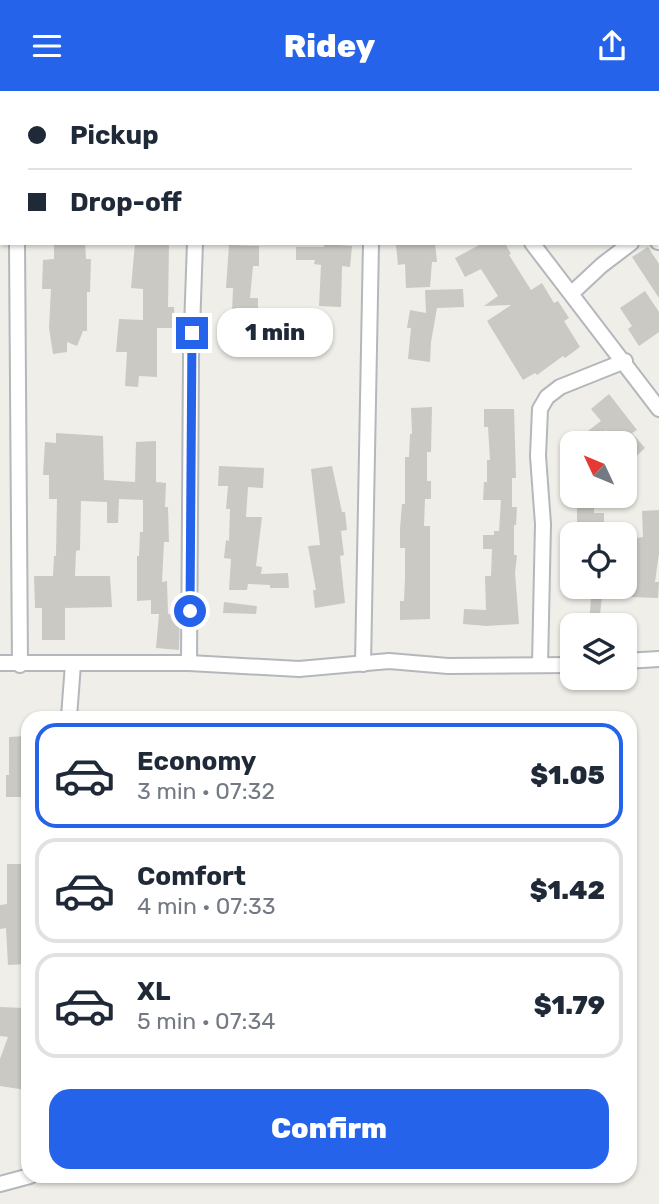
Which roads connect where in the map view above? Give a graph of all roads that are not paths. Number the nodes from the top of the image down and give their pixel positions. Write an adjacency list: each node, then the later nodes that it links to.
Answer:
1 (17, 245): 15 (street)
2 (195, 245): 12 (street)
3 (371, 245): 14 (street)
4 (534, 245): 6 (street)
5 (628, 245): 6 (street)
6 (572, 293): 7 (street)
7 (625, 361): 8 (street); 16 (street)
8 (659, 409)
9 (659, 659): 10 (street)
10 (637, 660)
11 (0, 663): 15 (street)
12 (189, 663): 13 (street); 14 (street)
13 (73, 664): 15 (street); 18 (street)
14 (363, 664): 16 (street)
15 (20, 665)
16 (540, 665): 17 (street)
17 (560, 665)
18 (69, 711)
19 (21, 1178): 20 (street)
20 (0, 1184)

